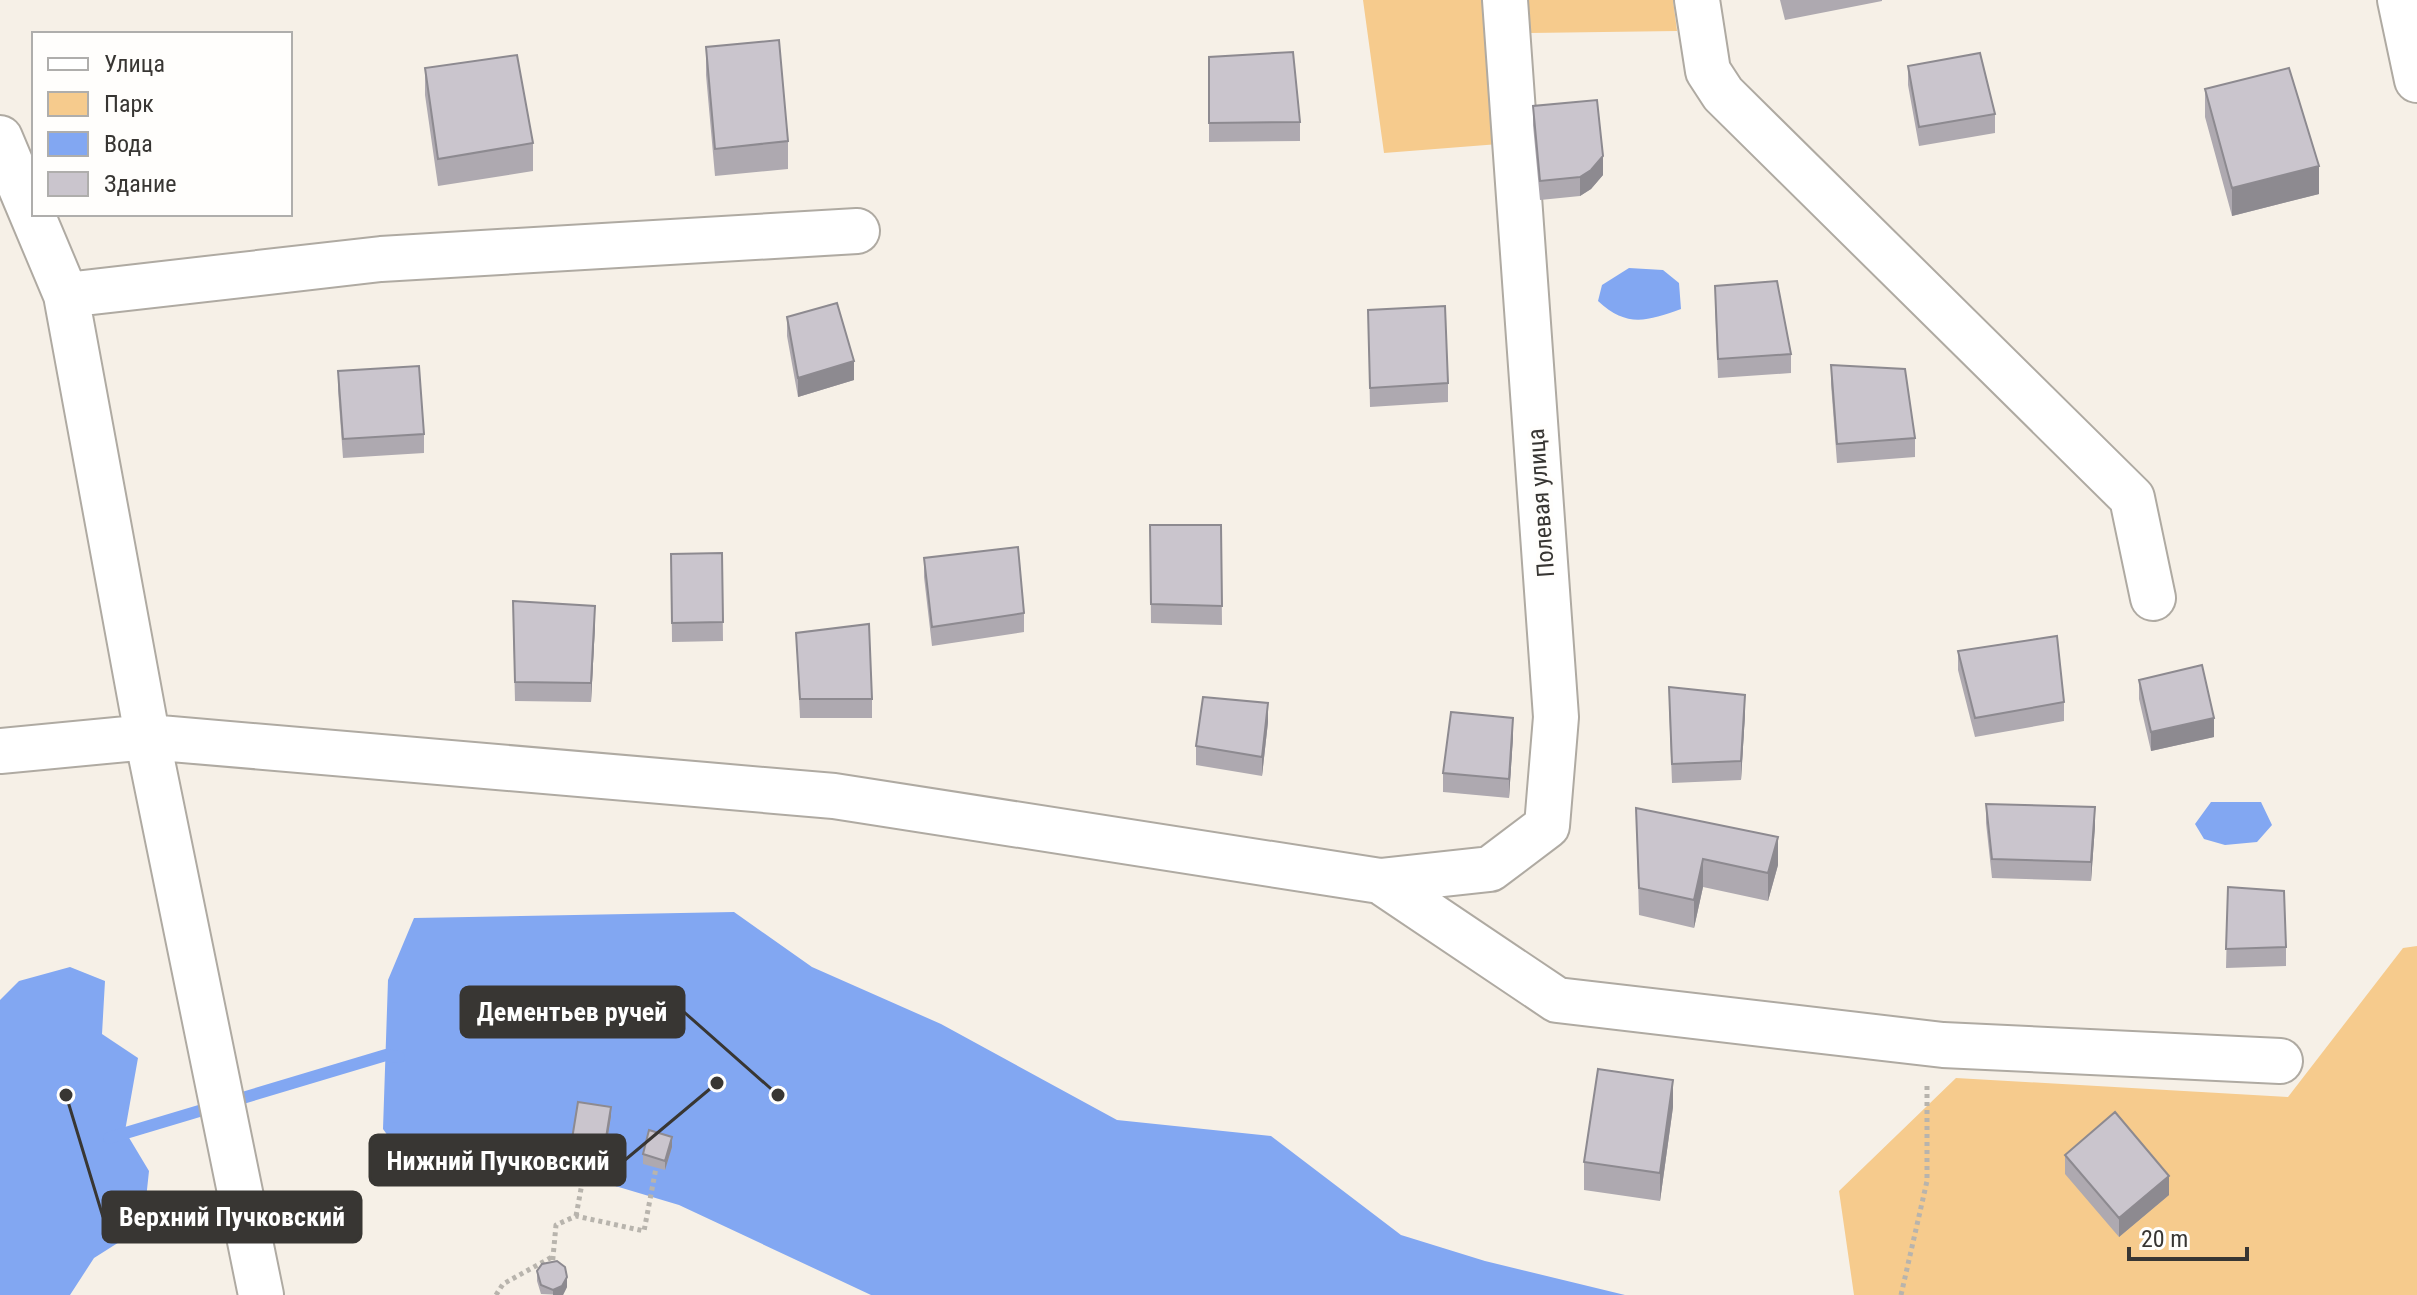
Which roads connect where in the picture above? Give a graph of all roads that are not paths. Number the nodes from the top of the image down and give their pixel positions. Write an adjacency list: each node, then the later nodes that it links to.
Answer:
1 (1505, 0): 13 (street, Полевая улица)
2 (1697, 0): 10 (street)
3 (2400, 0): 4 (street)
4 (2417, 80)
5 (0, 138): 6 (street)
6 (32, 214)
7 (33, 216): 9 (street)
8 (857, 231): 9 (street)
9 (66, 295): 11 (street)
10 (2153, 598)
11 (148, 737): 12 (street); 13 (street); 15 (street)
12 (0, 751)
13 (1380, 881): 14 (street)
14 (2280, 1061)
15 (261, 1295)

